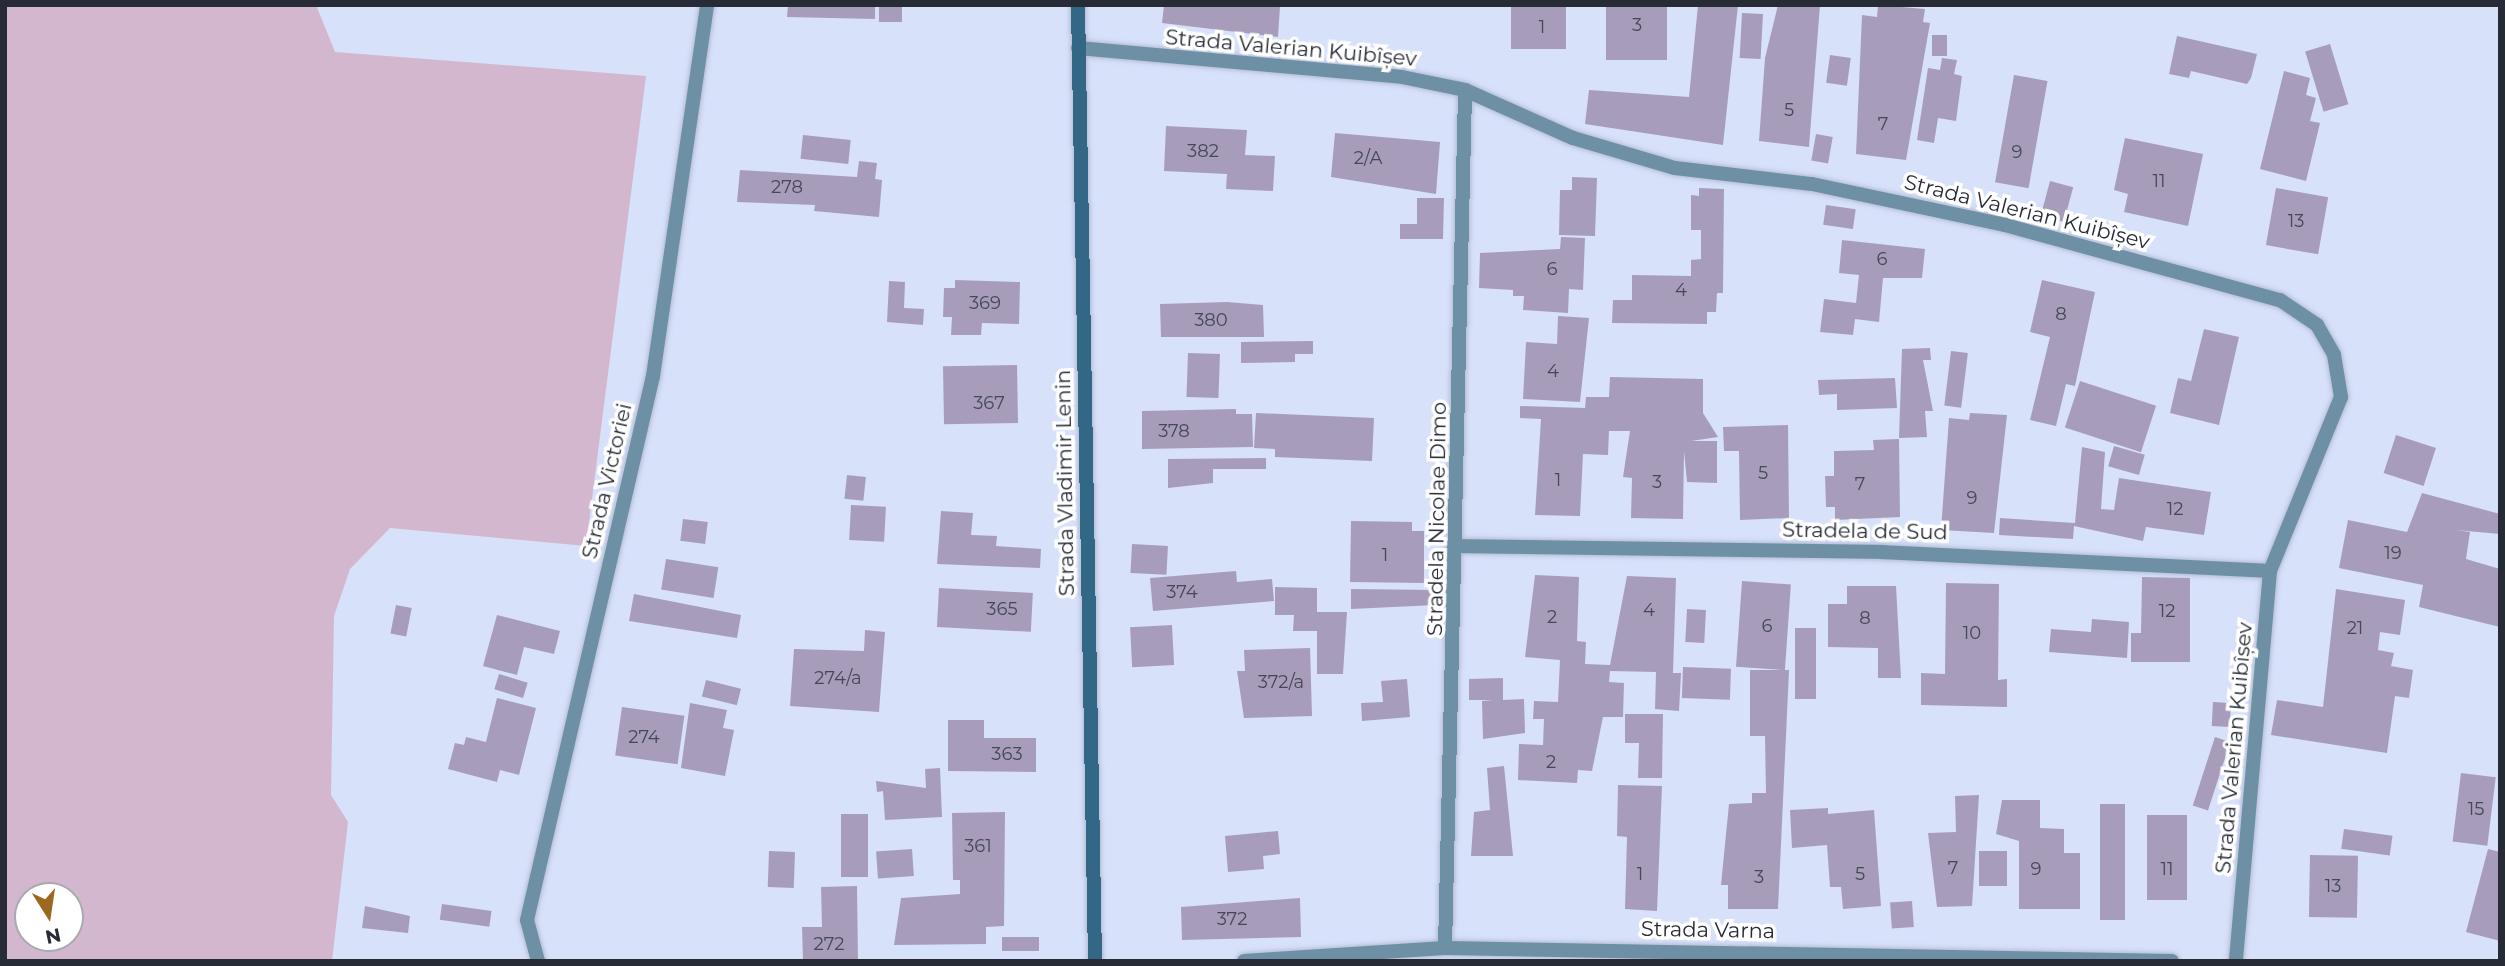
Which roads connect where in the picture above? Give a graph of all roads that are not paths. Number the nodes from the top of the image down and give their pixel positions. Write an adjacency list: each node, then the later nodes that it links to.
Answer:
1 (707, 5): 9 (street, Strada Victoriei)
2 (1078, 5): 3 (main road, Strada Vladimir Lenin)
3 (1078, 48): 4 (street, Strada Valerian Kuibîșev); 10 (main road, Strada Vladimir Lenin)
4 (1465, 90): 5 (street, Stradela Nicolae Dimo); 6 (street, Strada Valerian Kuibîșev)
5 (1459, 546): 6 (street, Stradela de Sud); 7 (street, Stradela Nicolae Dimo)
6 (2270, 571): 13 (street, Strada Valerian Kuibîșev)
7 (1445, 948): 8 (street, Strada Varna); 11 (street, Strada Varna)
8 (1706, 956): 12 (street, Strada Varna)
9 (538, 961)
10 (1095, 961)
11 (1244, 961)
12 (2172, 961)
13 (2236, 961)

